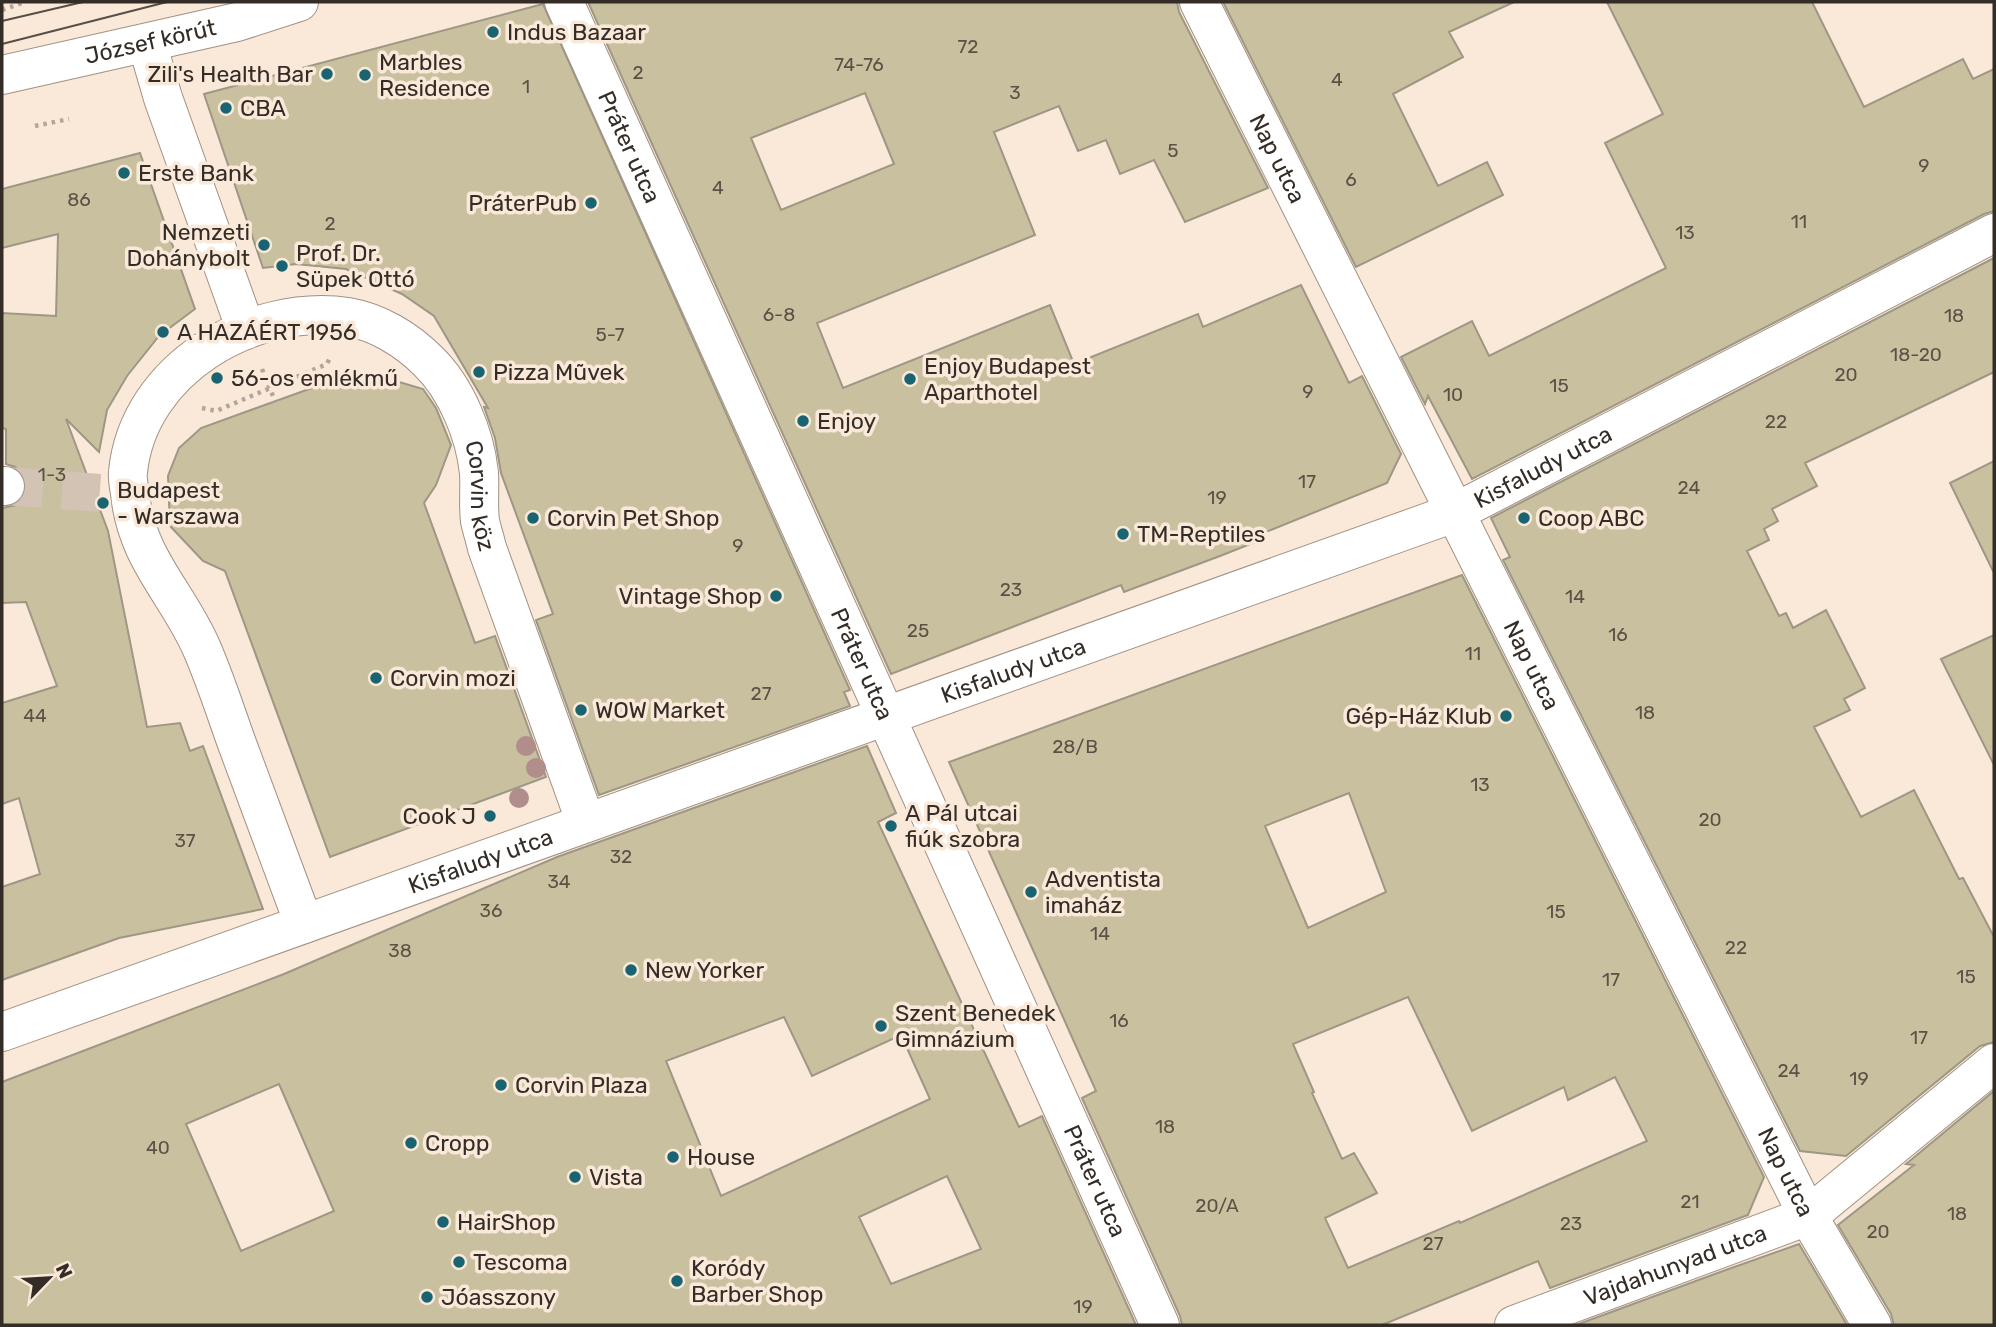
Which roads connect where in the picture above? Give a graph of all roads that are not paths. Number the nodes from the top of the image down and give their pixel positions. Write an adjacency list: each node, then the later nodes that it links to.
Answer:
1 (299, 2): 4 (street, József körút)
2 (564, 2): 9 (street, Práter utca)
3 (1199, 2): 8 (street, Nap utca)
4 (148, 43): 5 (street, József körút); 7 (street)
5 (2, 75)
6 (1994, 233): 8 (street, Kisfaludy utca)
7 (246, 330): 10 (street, Corvin köz); 11 (street, Corvin köz)
8 (1454, 513): 9 (street, Kisfaludy utca); 14 (street, Nap utca)
9 (888, 716): 10 (street, Kisfaludy utca); 15 (street, Práter utca)
10 (586, 822): 11 (street, Kisfaludy utca)
11 (304, 924): 12 (street, Kisfaludy utca)
12 (2, 1031)
13 (1994, 1063): 14 (street, Vajdahunyad utca)
14 (1808, 1216): 16 (street, Vajdahunyad utca); 17 (street, Nap utca)
15 (1160, 1325)
16 (1514, 1325)
17 (1872, 1325)

